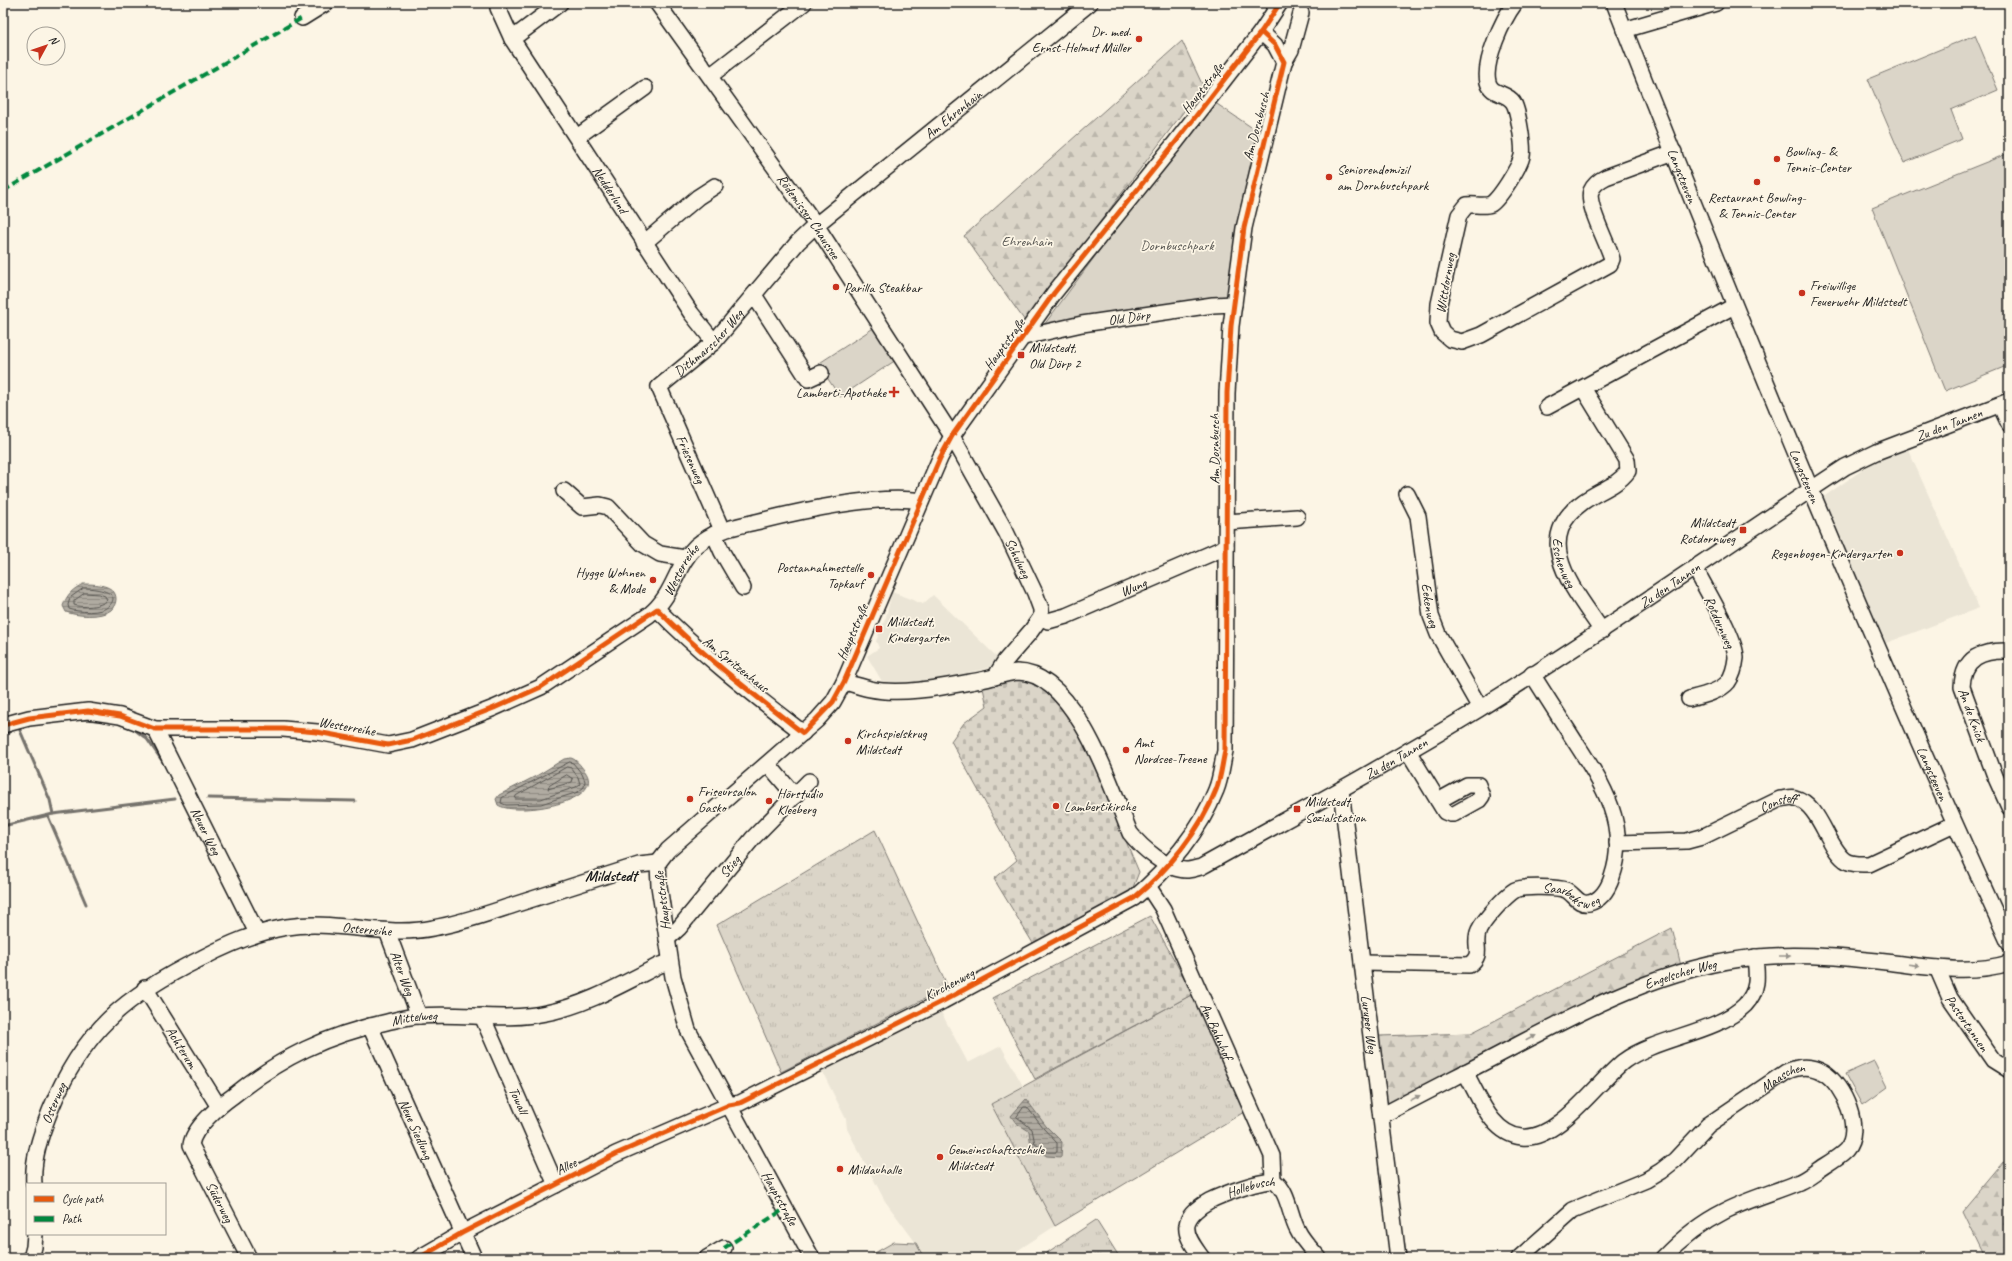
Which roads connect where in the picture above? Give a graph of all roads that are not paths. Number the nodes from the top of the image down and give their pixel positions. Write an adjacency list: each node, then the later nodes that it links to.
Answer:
1 (326, 3): 12 (street)
2 (560, 3): 15 (street)
3 (657, 3): 17 (street, Rödemisser Chaussee)
4 (804, 3): 17 (street)
5 (1090, 3): 22 (street, Am Ehrenhain)
6 (1280, 3): 14 (street, Hauptstraße)
7 (1515, 3): 20 (street, Wittdornweg)
8 (1614, 3): 13 (street, Langsteeven)
9 (1716, 3): 13 (street)
10 (498, 8): 15 (street, Nedderlund)
11 (1301, 13): 16 (street, Am Dornbusch)
12 (302, 18)
13 (1624, 30): 20 (street, Langsteeven)
14 (1261, 32): 16 (street); 27 (street, Hauptstraße)
15 (512, 39): 19 (street, Nedderlund)
16 (1284, 62): 25 (street, Am Dornbusch)
17 (710, 76): 22 (street, Rödemisser Chaussee)
18 (645, 88): 19 (street)
19 (577, 137): 23 (street, Nedderlund)
20 (1674, 152): 26 (street, Langsteeven)
21 (715, 186): 23 (street)
22 (816, 224): 24 (street, Dithmarscher Weg); 35 (street, Rödemisser Chaussee)
23 (644, 243): 28 (street, Nedderlund)
24 (754, 295): 28 (street, Dithmarscher Weg); 29 (street, Dithmarscher Weg)
25 (1234, 304): 27 (street, Old Dörp); 41 (street, Am Dornbusch)
26 (1734, 306): 31 (street); 36 (street, Langsteeven)
27 (1024, 337): 35 (street, Hauptstraße)
28 (714, 342): 30 (street, Dithmarscher Weg)
29 (821, 373)
30 (659, 387): 42 (street, Friesenweg)
31 (1583, 388): 33 (street); 49 (street, Eschenweg)
32 (2005, 403): 34 (street); 36 (street, Zu den Tannen)
33 (1546, 408)
34 (2009, 424)
35 (952, 436): 39 (street, Hauptstraße); 48 (street, Schulweg)
36 (1811, 490): 45 (street, Zu den Tannen); 66 (street, Langsteeven)
37 (564, 491): 44 (street)
38 (1407, 494): 55 (street, Eekenweg)
39 (922, 501): 42 (street, Westerreihe); 53 (street, Hauptstraße)
40 (1297, 517): 41 (street)
41 (1226, 522): 43 (street, Am Dornbusch)
42 (718, 532): 44 (street, Westerreihe); 46 (street, Friesenweg)
43 (1226, 547): 48 (street, Wung); 69 (street, Am Dornbusch)
44 (685, 558): 47 (street, Westerreihe)
45 (1695, 568): 49 (street, Zu den Tannen); 54 (street, Rotdornweg)
46 (743, 588)
47 (657, 609): 57 (street, Westerreihe); 58 (street, Am Spritzenhaus)
48 (1041, 617): 52 (street)
49 (1602, 631): 51 (street, Zu den Tannen)
50 (2009, 651): 65 (street, An de Knick)
51 (1532, 674): 55 (street, Zu den Tannen); 67 (street, Saarbeksweg)
52 (995, 677): 53 (street); 69 (street)
53 (844, 682): 58 (street, Hauptstraße)
54 (1689, 699)
55 (1480, 708): 59 (street, Zu den Tannen)
56 (3, 725): 57 (street, Westerreihe)
57 (155, 729): 72 (street, Neuer Weg)
58 (803, 733): 60 (street, Hauptstraße)
59 (1408, 751): 62 (street, Zu den Tannen); 64 (street)
60 (768, 764): 63 (street); 68 (street, Hauptstraße)
61 (809, 781): 63 (street, Stieg)
62 (1341, 790): 69 (street); 77 (street, Luruper Weg)
63 (794, 796): 73 (street, Stieg)
64 (1438, 801)
65 (2009, 807)
66 (1954, 824): 67 (street, Consteff); 74 (street, Langsteeven)
67 (1617, 843): 77 (street, Saarbeksweg)
68 (658, 863): 71 (street, Osterreihe); 73 (street, Hauptstraße)
69 (1168, 865): 70 (street, Kirchenweg)
70 (1148, 886): 87 (street, Kirchenweg); 91 (street, Am Bahnhof)
71 (387, 931): 72 (street, Osterreihe); 81 (street, Alter Weg)
72 (257, 934): 80 (street, Osterreihe)
73 (667, 939): 76 (street, Hauptstraße)
74 (2009, 943)
75 (1755, 957): 79 (street, Engelscher Weg, one-way to 79); 86 (street, Engelscher Weg, one-way to 75); 86 (street)
76 (670, 962): 82 (street, Mittelweg); 87 (street, Hauptstraße)
77 (1362, 963): 89 (street, Luruper Weg)
78 (2009, 964): 79 (street, Engelscher Weg)
79 (1937, 968): 85 (street, Pastortannen)
80 (145, 988): 84 (street, Osterreihe); 88 (street, Achterum)
81 (419, 1016): 82 (street, Mittelweg); 83 (street, Mittelweg)
82 (482, 1016): 93 (street, Towall)
83 (370, 1026): 88 (street, Mittelweg); 94 (street, Neue Siedlung)
84 (96, 1031): 92 (street, Osterweg)
85 (2009, 1070)
86 (1465, 1072): 89 (street, Engelscher Weg, one-way to 86)
87 (729, 1105): 93 (street, Allee); 102 (street, Hauptstraße)
88 (219, 1107): 90 (street, Mittelweg)
89 (1381, 1116): 105 (street, Luruper Weg)
90 (191, 1145): 98 (street, Süderweg)
91 (1273, 1181): 103 (street, Hollebusch); 104 (street, Hollebusch)
92 (34, 1183)
93 (556, 1185): 94 (street, Allee)
94 (462, 1233): 99 (street, Allee); 100 (street, Neue Siedlung)
95 (35, 1235): 97 (street)
96 (724, 1248): 101 (street)
97 (31, 1258)
98 (249, 1258)
99 (419, 1258)
100 (474, 1258)
101 (707, 1258)
102 (812, 1258)
103 (1202, 1258)
104 (1319, 1258)
105 (1398, 1258)
106 (1519, 1258): 107 (street, Maaschen)
107 (1663, 1258)

